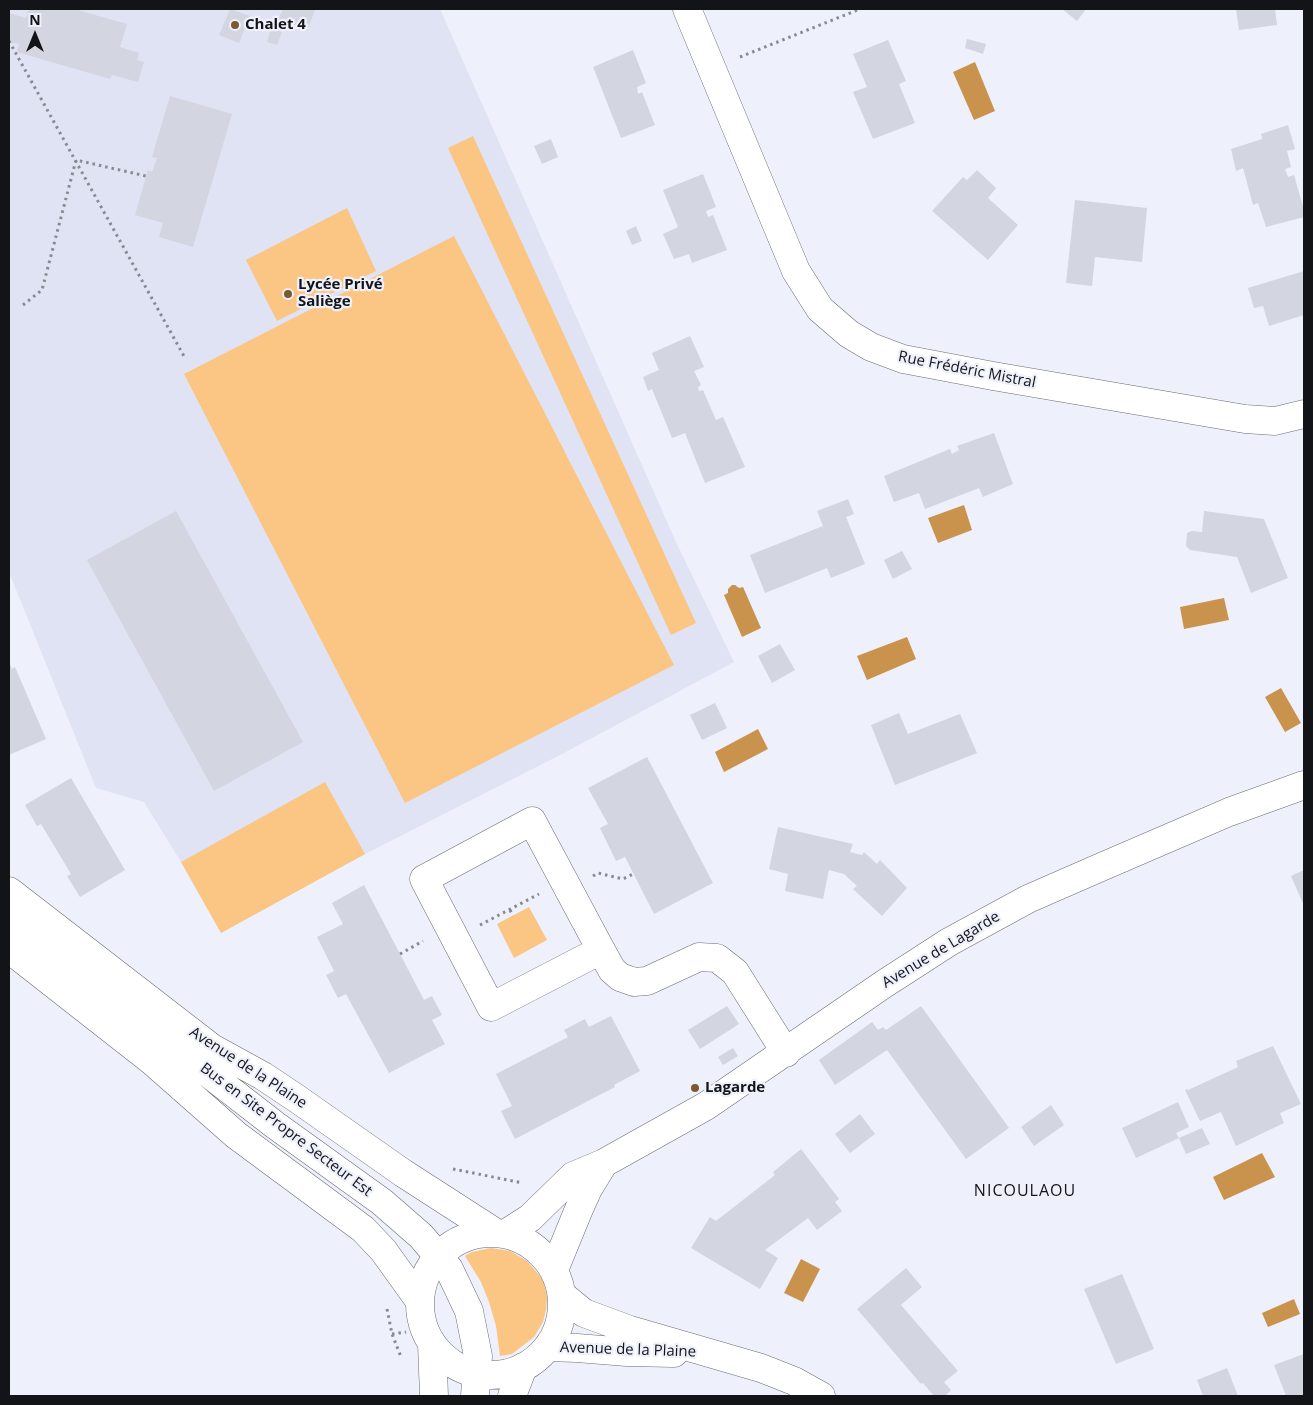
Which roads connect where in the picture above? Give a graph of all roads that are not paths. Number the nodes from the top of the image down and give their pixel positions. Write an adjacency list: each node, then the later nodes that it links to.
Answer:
1 (687, 9): 2 (street, Rue Frédéric Mistral)
2 (1304, 414)
3 (1304, 785): 8 (street, Avenue de Lagarde)
4 (9, 891): 10 (street, Avenue de la Plaine)
5 (9, 919): 11 (street, Bus en Site Propre Secteur Est)
6 (9, 949): 14 (street)
7 (601, 950): 7 (street); 8 (street)
8 (786, 1053): 9 (street, Avenue de Lagarde)
9 (604, 1164): 10 (street, Avenue de Lagarde); 12 (street)
10 (501, 1234): 11 (street); 12 (street, Avenue de la Plaine)
11 (439, 1256): 14 (street); 19 (street, Bus en Site Propre Secteur Est)
12 (554, 1270): 13 (street)
13 (562, 1295): 16 (street); 17 (street, Avenue de la Plaine)
14 (420, 1300): 15 (street)
15 (432, 1344): 19 (street); 20 (street)
16 (548, 1347): 17 (street, Avenue de la Plaine); 18 (street)
17 (708, 1354): 22 (street, Avenue de la Plaine)
18 (523, 1367): 19 (street); 21 (street)
19 (476, 1385)
20 (434, 1396)
21 (512, 1396)
22 (821, 1396)

